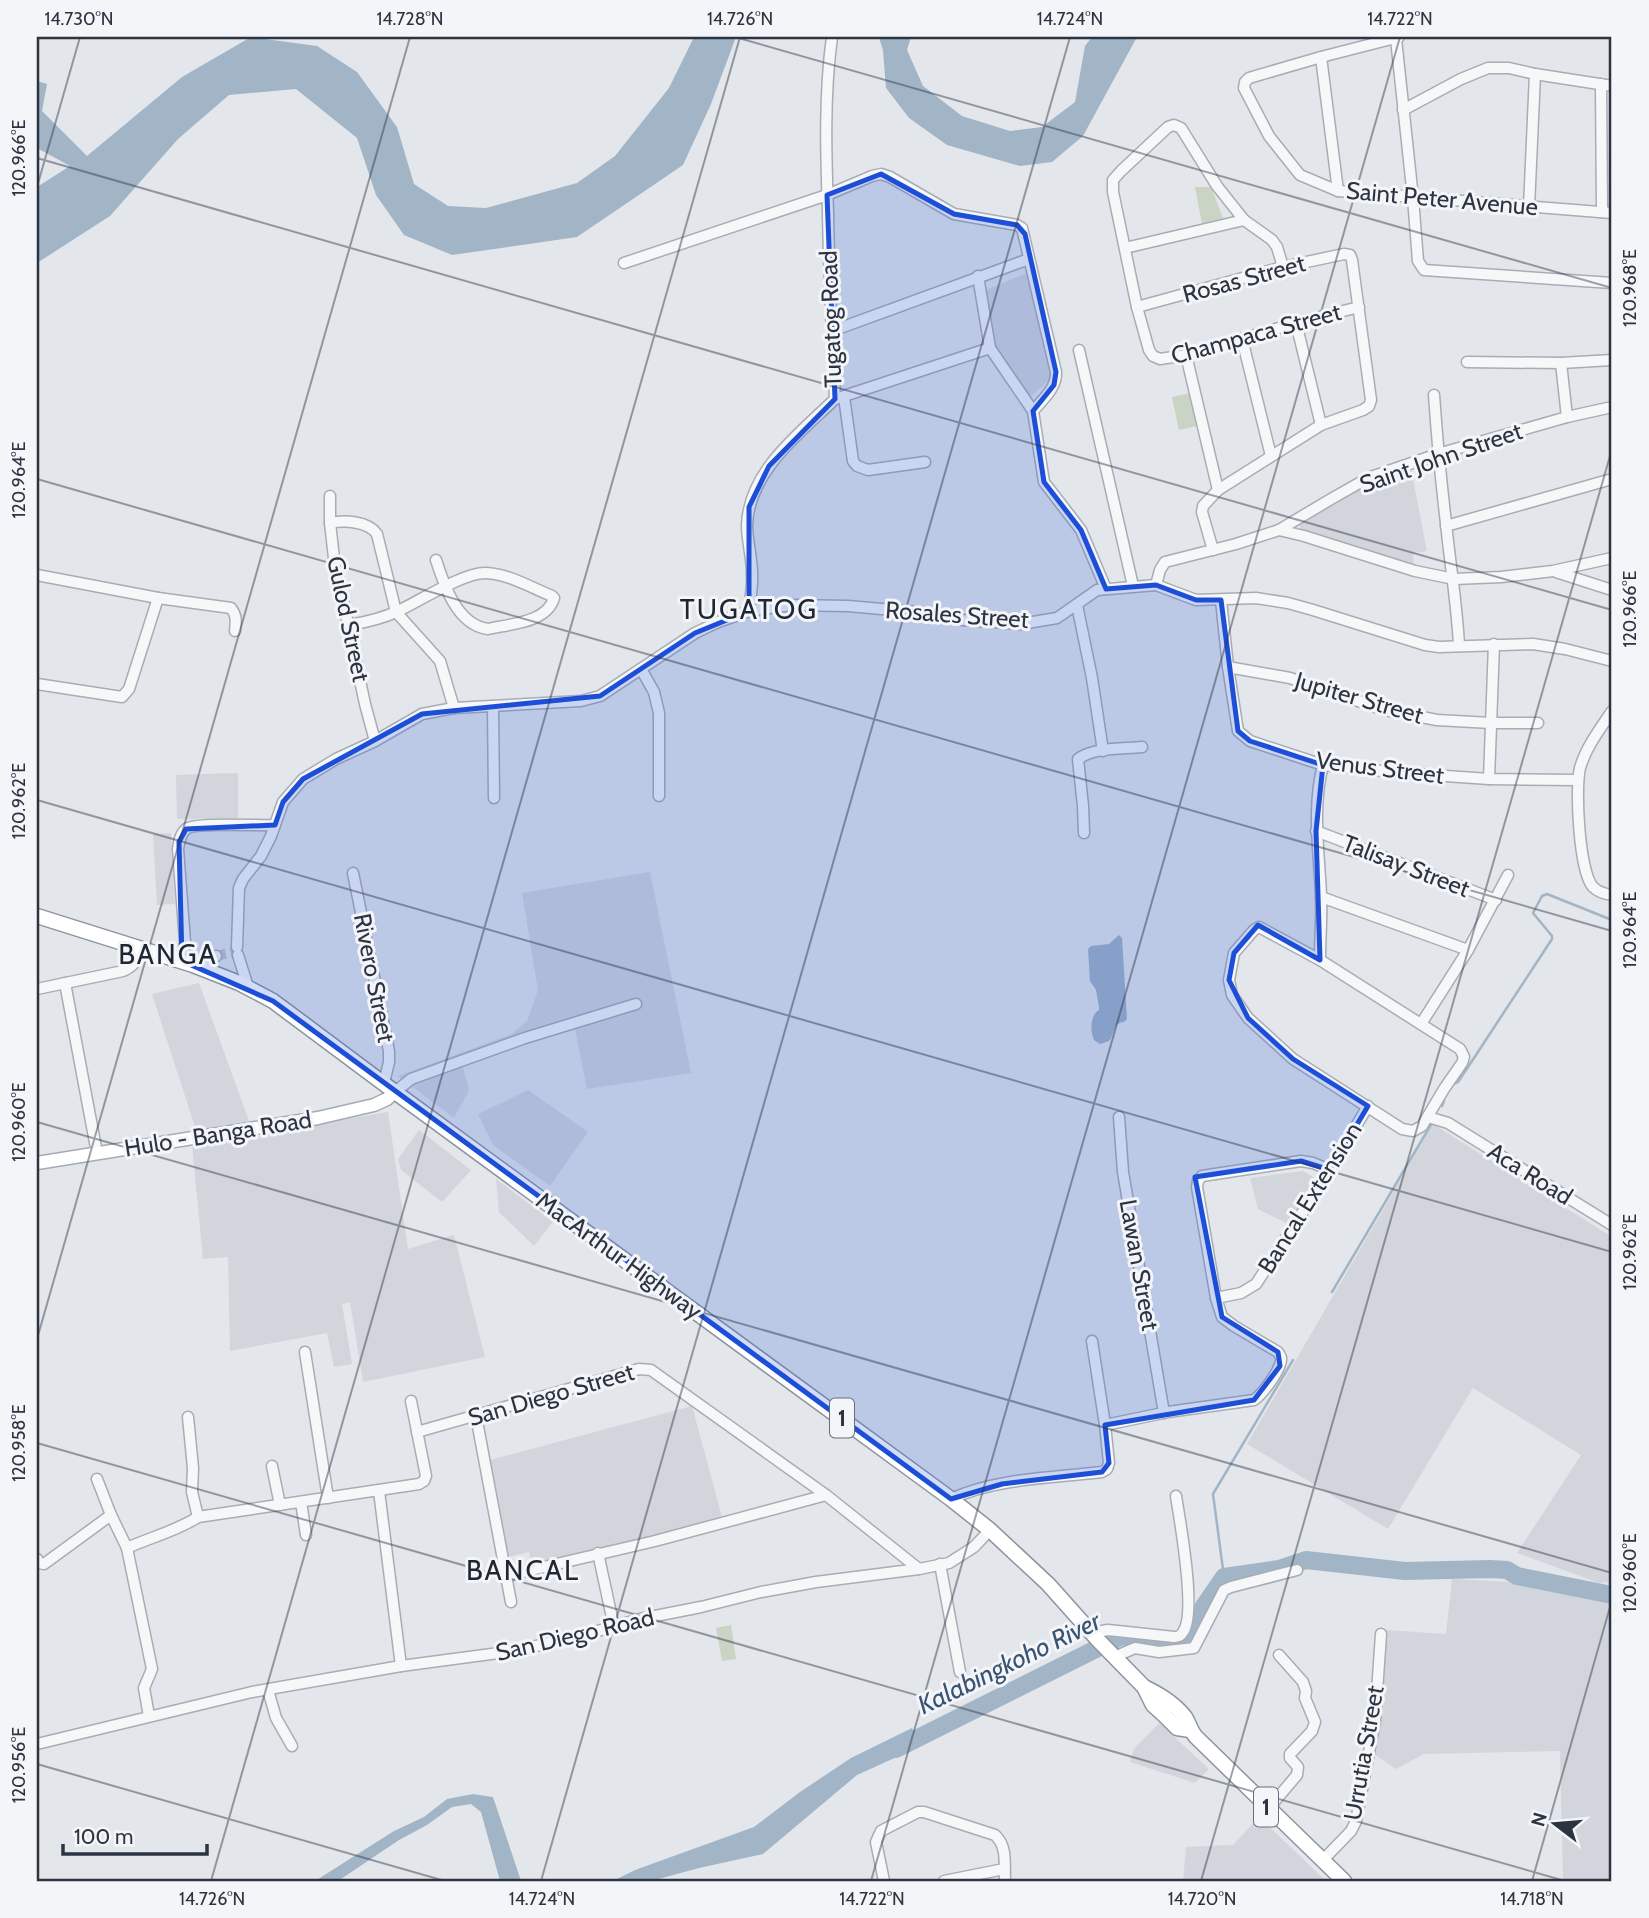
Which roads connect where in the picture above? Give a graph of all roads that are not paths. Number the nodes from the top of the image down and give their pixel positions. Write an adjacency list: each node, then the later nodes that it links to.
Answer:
1 (832, 37): 8 (street, Tugatog Road)
2 (1398, 38): 3 (street); 6 (street)
3 (1321, 57): 7 (street); 7 (street, Saint Peter Avenue)
4 (1535, 74): 5 (street); 6 (street); 10 (street)
5 (1607, 85): 11 (street)
6 (1403, 110): 9 (street)
7 (1338, 191): 9 (street, Saint Peter Avenue)
8 (827, 195): 14 (street); 15 (street); 22 (street, Tugatog Road)
9 (1413, 198): 10 (street, Saint Peter Avenue); 18 (street)
10 (1529, 207): 11 (street, Saint Peter Avenue)
11 (1607, 212)
12 (1244, 220): 13 (street); 13 (street); 16 (street)
13 (1125, 248): 19 (street)
14 (1029, 259): 17 (street); 33 (street)
15 (624, 263)
16 (1283, 267): 19 (street, Rosas Street); 20 (street, Rosas Street)
17 (978, 276): 22 (street); 24 (street)
18 (1612, 283)
19 (1138, 307): 26 (street, Champaca Street)
20 (1359, 307): 21 (street, Champaca Street); 35 (street)
21 (1296, 323): 23 (street, Champaca Street); 35 (street)
22 (832, 331): 31 (street, Tugatog Road)
23 (1242, 339): 26 (street, Champaca Street); 37 (street)
24 (990, 348): 31 (street); 33 (street)
25 (1079, 350): 53 (street)
26 (1186, 355): 40 (street)
27 (1612, 360): 29 (street)
28 (1467, 362): 29 (street)
29 (1561, 363): 34 (street)
30 (1434, 395): 36 (street)
31 (839, 398): 38 (street); 59 (street, Tugatog Road)
32 (1612, 407): 34 (street, Saint John Street)
33 (1032, 411): 54 (street)
34 (1567, 417): 36 (street, Saint John Street)
35 (1321, 425): 37 (street)
36 (1438, 454): 43 (street); 44 (street, Saint John Street)
37 (1271, 456): 40 (street)
38 (925, 462)
39 (1612, 479): 43 (street)
40 (1218, 490): 45 (street)
41 (330, 496): 42 (street, Gulod Street)
42 (330, 523): 60 (street); 61 (street, Gulod Street)
43 (1446, 526): 50 (street)
44 (1279, 530): 45 (street, Saint John Street); 50 (street)
45 (1213, 550): 51 (street, Saint John Street)
46 (1612, 558): 48 (street)
47 (436, 560): 52 (street)
48 (1553, 571): 50 (street); 55 (street)
49 (37, 575): 56 (street)
50 (1454, 579): 64 (street)
51 (1156, 584): 53 (street, Rosales Street); 57 (street)
52 (444, 586): 52 (street); 60 (street)
53 (1133, 586): 54 (street, Rosales Street)
54 (1106, 589): 58 (street, Rosales Street)
55 (1612, 590)
56 (158, 597): 62 (street); 68 (street)
57 (1221, 600): 64 (street); 66 (street, Venus Street)
58 (1076, 605): 59 (street, Rosales Street); 76 (street)
59 (749, 611): 67 (street, Rosales Street)
60 (397, 612): 61 (street); 70 (street)
61 (349, 625): 74 (street, Gulod Street)
62 (235, 631)
63 (1494, 644): 64 (street); 65 (street); 72 (street)
64 (1460, 646)
65 (1612, 662)
66 (1228, 667): 72 (street, Jupiter Street); 77 (street, Venus Street)
67 (641, 669): 69 (street, Rosales Street); 80 (street)
68 (37, 684)
69 (493, 706): 70 (street, Rosales Street); 81 (street)
70 (454, 708): 74 (street, Rosales Street)
71 (1612, 711): 79 (street)
72 (1491, 723): 73 (street, Jupiter Street); 78 (street)
73 (1538, 723)
74 (375, 741): 82 (street, Rosales Street)
75 (1142, 747): 76 (street)
76 (1103, 751): 84 (street)
77 (1322, 765): 78 (street, Venus Street); 83 (street)
78 (1489, 779): 79 (street, Venus Street)
79 (1578, 780): 87 (street)
80 (659, 796)
81 (494, 797)
82 (275, 825): 95 (street); 98 (street, Rosales Street)
83 (1316, 831): 88 (street); 89 (street, Talisay Street)
84 (1084, 833)
85 (353, 873): 102 (street, Rivero Street)
86 (1508, 875): 89 (street)
87 (1612, 895)
88 (1321, 897): 92 (street); 94 (street)
89 (1496, 900): 92 (street)
90 (37, 916): 91 (highway, MacArthur Highway / 1)
91 (142, 948): 95 (highway, MacArthur Highway / 1); 97 (street)
92 (1468, 950): 101 (street)
93 (216, 956): 96 (street)
94 (1320, 960): 101 (street); 103 (street)
95 (182, 961): 96 (highway, MacArthur Highway / 1)
96 (208, 970): 98 (highway, MacArthur Highway / 1)
97 (65, 983): 99 (street); 106 (street)
98 (248, 987): 102 (highway, MacArthur Highway / 1)
99 (37, 989)
100 (636, 1004): 102 (street)
101 (1421, 1024): 105 (street)
102 (389, 1088): 106 (main road, Hulo - Banga Road); 125 (highway, MacArthur Highway / 1)
103 (1368, 1106): 105 (street, Bancal Extension); 108 (street, Bancal Extension)
104 (1119, 1117): 114 (street, Lawan Street)
105 (1428, 1117): 109 (street, Aca Road)
106 (97, 1153): 107 (main road, Hulo - Banga Road)
107 (37, 1163)
108 (1330, 1170): 110 (street, Bancal Extension); 110 (street)
109 (1612, 1225)
110 (1216, 1298): 114 (street)
111 (1092, 1341): 117 (street)
112 (305, 1352): 124 (street)
113 (411, 1401): 118 (street)
114 (1164, 1413): 117 (street)
115 (476, 1416): 118 (street, San Diego Street); 122 (street, San Diego Street); 138 (street)
116 (188, 1417): 129 (street)
117 (1105, 1425): 125 (street)
118 (417, 1432): 121 (street)
119 (272, 1465): 127 (street)
120 (97, 1479): 128 (street)
121 (379, 1491): 124 (street); 145 (street)
122 (825, 1495): 133 (street); 136 (street, San Diego Street)
123 (1176, 1496): 142 (street)
124 (328, 1498): 126 (street)
125 (951, 1499): 130 (highway, MacArthur Highway / 1)
126 (300, 1502): 127 (street); 131 (street)
127 (281, 1505): 129 (street)
128 (111, 1515): 132 (street); 134 (street)
129 (198, 1517): 132 (street)
130 (990, 1530): 135 (street, San Diego Road); 142 (highway, MacArthur Highway / 1)
131 (306, 1535)
132 (127, 1548): 148 (street)
133 (598, 1553): 138 (street); 140 (street)
134 (37, 1559)
135 (940, 1564): 136 (street, San Diego Road); 146 (street)
136 (919, 1569): 140 (street, San Diego Road)
137 (1297, 1570): 143 (street)
138 (505, 1576): 139 (street)
139 (511, 1602)
140 (614, 1627): 145 (street, San Diego Road)
141 (1381, 1634): 152 (street, Urrutia Street)
142 (1095, 1636): 143 (highway, MacArthur Highway / 1)
143 (1112, 1654): 151 (highway, MacArthur Highway / 1)
144 (1279, 1656): 151 (street)
145 (401, 1666): 147 (street, San Diego Road)
146 (960, 1672)
147 (268, 1690): 148 (street, San Diego Road); 150 (street)
148 (149, 1716): 149 (street, San Diego Road)
149 (37, 1744)
150 (292, 1746)
151 (1268, 1809): 152 (highway, MacArthur Highway / 1)
152 (1322, 1861): 157 (highway, MacArthur Highway / 1)
153 (1004, 1869): 154 (street); 155 (street); 156 (street)
154 (884, 1881)
155 (944, 1881)
156 (1005, 1881)
157 (1344, 1881)

